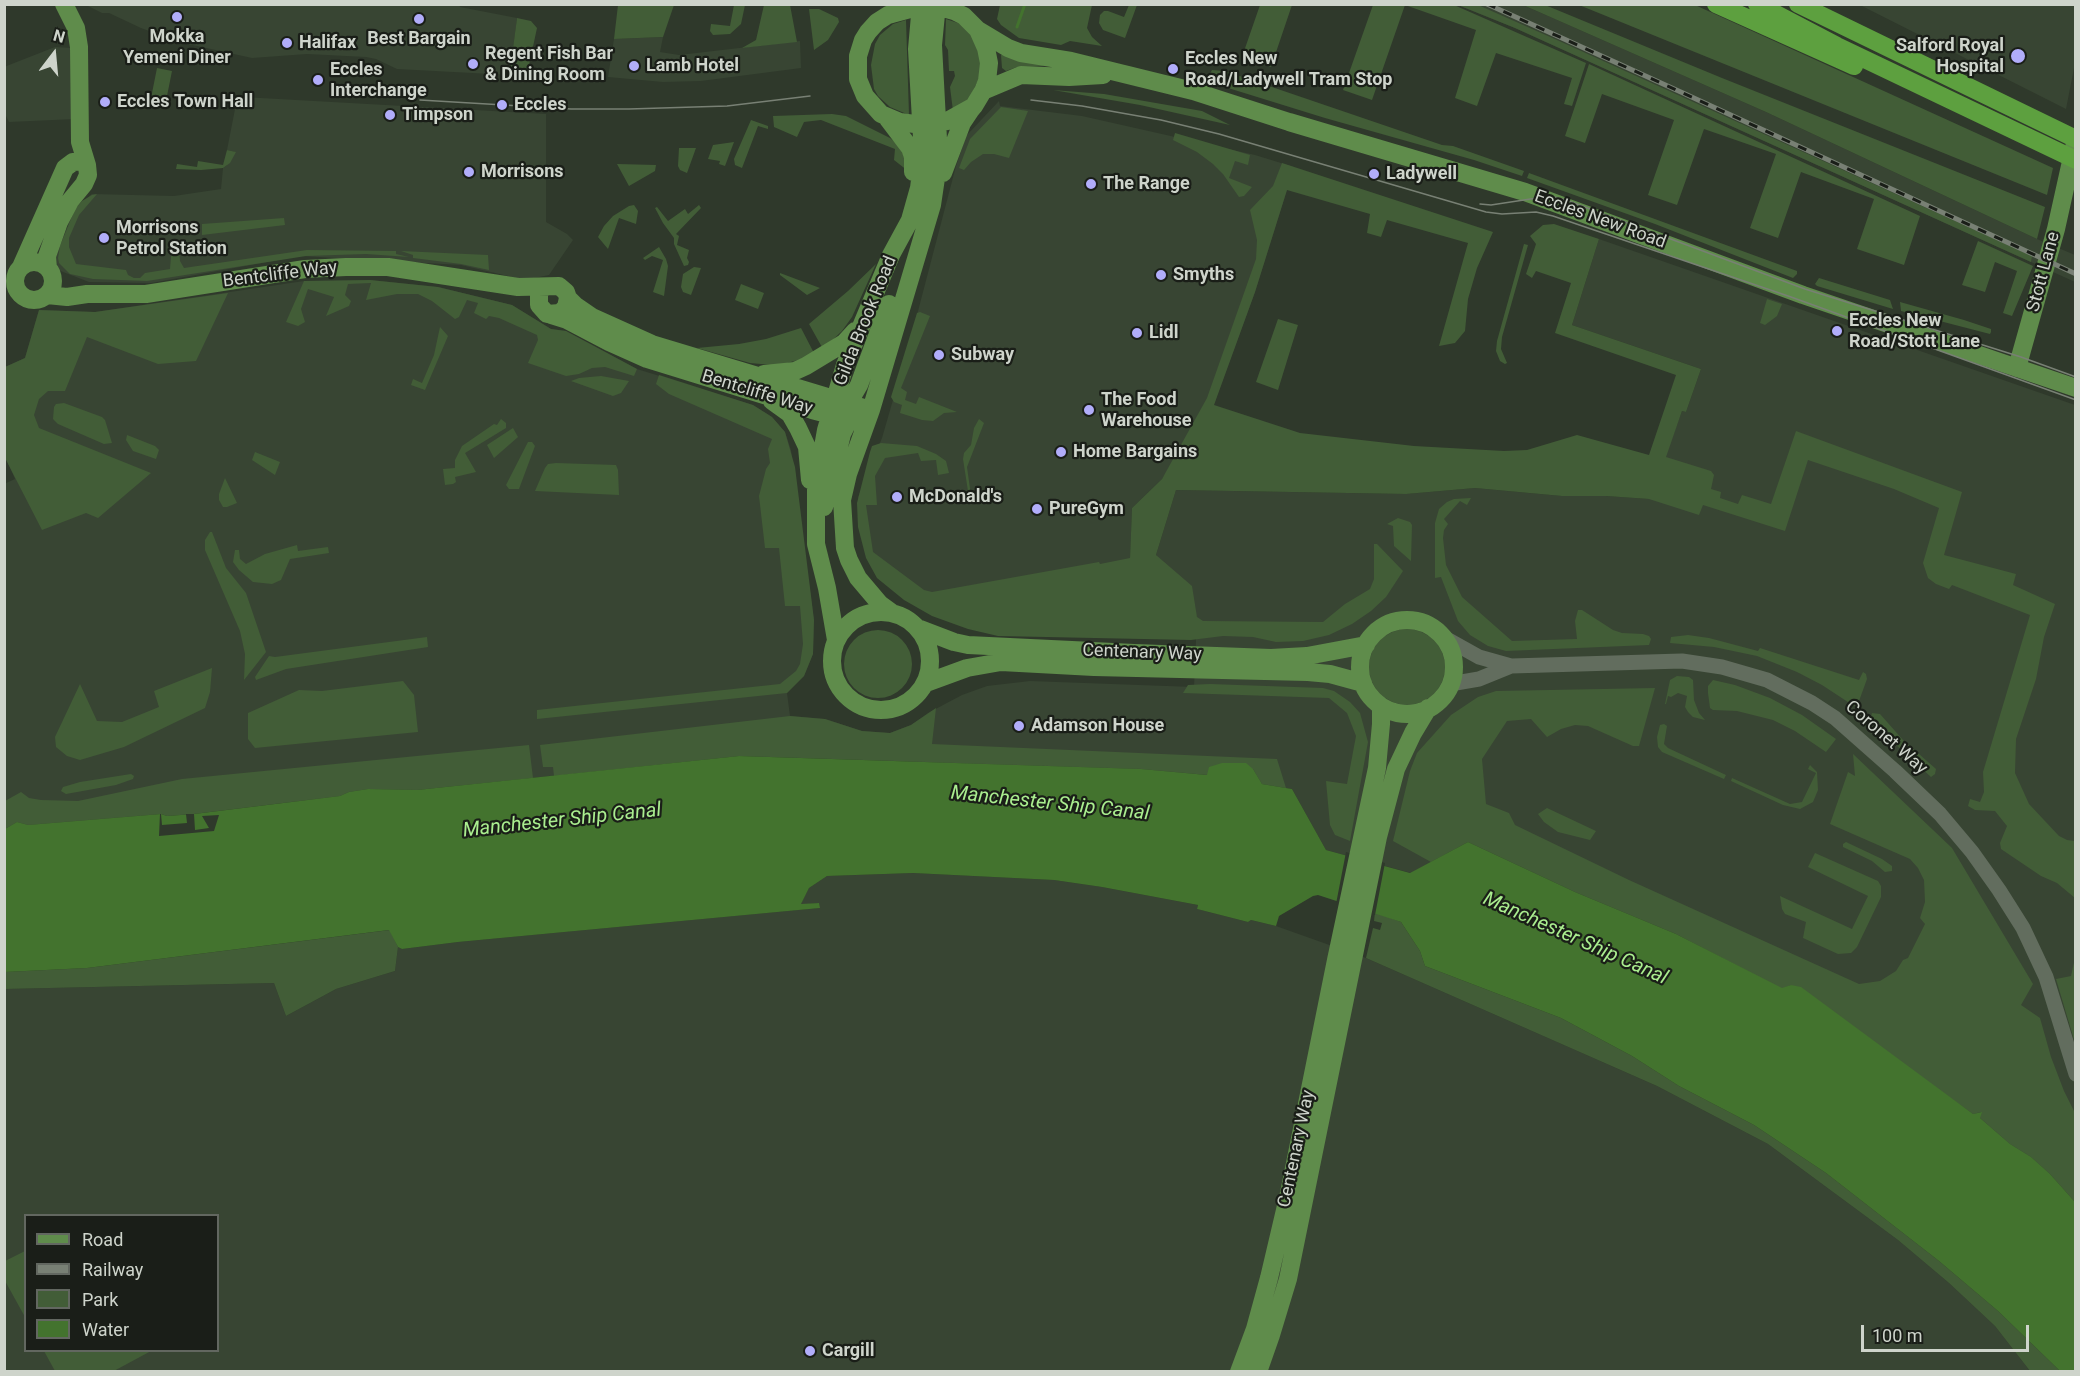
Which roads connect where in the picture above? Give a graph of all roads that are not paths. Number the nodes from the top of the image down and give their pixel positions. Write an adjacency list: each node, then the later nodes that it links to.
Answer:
1 (64, 4): 17 (main road)
2 (891, 4): 9 (main road)
3 (1716, 4): 15 (highway)
4 (1756, 4): 15 (highway)
5 (1798, 4): 13 (highway)
6 (1825, 4): 13 (highway)
7 (929, 5): 8 (main road); 9 (main road); 12 (main road, Gilda Brook Road)
8 (963, 10): 10 (main road)
9 (872, 27): 14 (main road)
10 (978, 30): 11 (main road, Eccles New Road); 12 (main road)
11 (1117, 74): 12 (main road, Eccles New Road); 32 (main road, Eccles New Road)
12 (955, 113): 14 (main road); 19 (main road, Gilda Brook Road); 19 (main road); 21 (main road, Gilda Brook Road)
13 (2032, 118): 16 (highway)
14 (888, 119): 21 (main road)
15 (2014, 131): 18 (highway)
16 (2076, 139): 32 (main road, Stott Lane)
17 (85, 160): 22 (main road); 23 (main road)
18 (2076, 160)
19 (932, 205): 20 (main road, Gilda Brook Road)
20 (922, 238): 35 (main road, Gilda Brook Road); 35 (main road)
21 (891, 255): 31 (main road, Gilda Brook Road)
22 (21, 267): 23 (main road); 25 (main road)
23 (50, 271): 27 (main road, Bentcliffe Way); 28 (main road)
24 (478, 282): 26 (main road, Bentcliffe Way); 27 (main road, Bentcliffe Way); 30 (main road, Bentcliffe Way)
25 (11, 285): 28 (main road)
26 (544, 287): 29 (main road); 30 (main road)
27 (87, 294): 28 (main road, Bentcliffe Way)
28 (47, 295)
29 (568, 298): 30 (main road); 33 (main road, Bentcliffe Way)
30 (546, 312): 33 (main road, Bentcliffe Way)
31 (866, 312): 33 (main road); 35 (main road, Gilda Brook Road)
32 (2017, 368): 34 (main road, Eccles New Road)
33 (746, 381): 35 (main road, Bentcliffe Way); 36 (main road)
34 (2076, 388)
35 (844, 412): 36 (main road); 37 (main road, Gilda Brook Road)
36 (816, 544): 40 (main road)
37 (891, 612): 38 (main road); 40 (main road)
38 (920, 629): 41 (main road, Centenary Way); 43 (main road)
39 (1445, 638): 41 (main road); 42 (street); 45 (main road)
40 (836, 640): 43 (main road)
41 (1366, 645): 44 (main road)
42 (1511, 666): 45 (street); 50 (street, Coronet Way)
43 (926, 683): 44 (main road, Centenary Way)
44 (1363, 683): 46 (main road)
45 (1450, 684): 47 (main road)
46 (1380, 707): 47 (main road); 48 (main road)
47 (1428, 708): 48 (main road)
48 (1370, 835): 49 (main road)
49 (1352, 926): 51 (main road, Centenary Way); 52 (main road, Centenary Way)
50 (2076, 1074)
51 (1239, 1371)
52 (1258, 1371)

